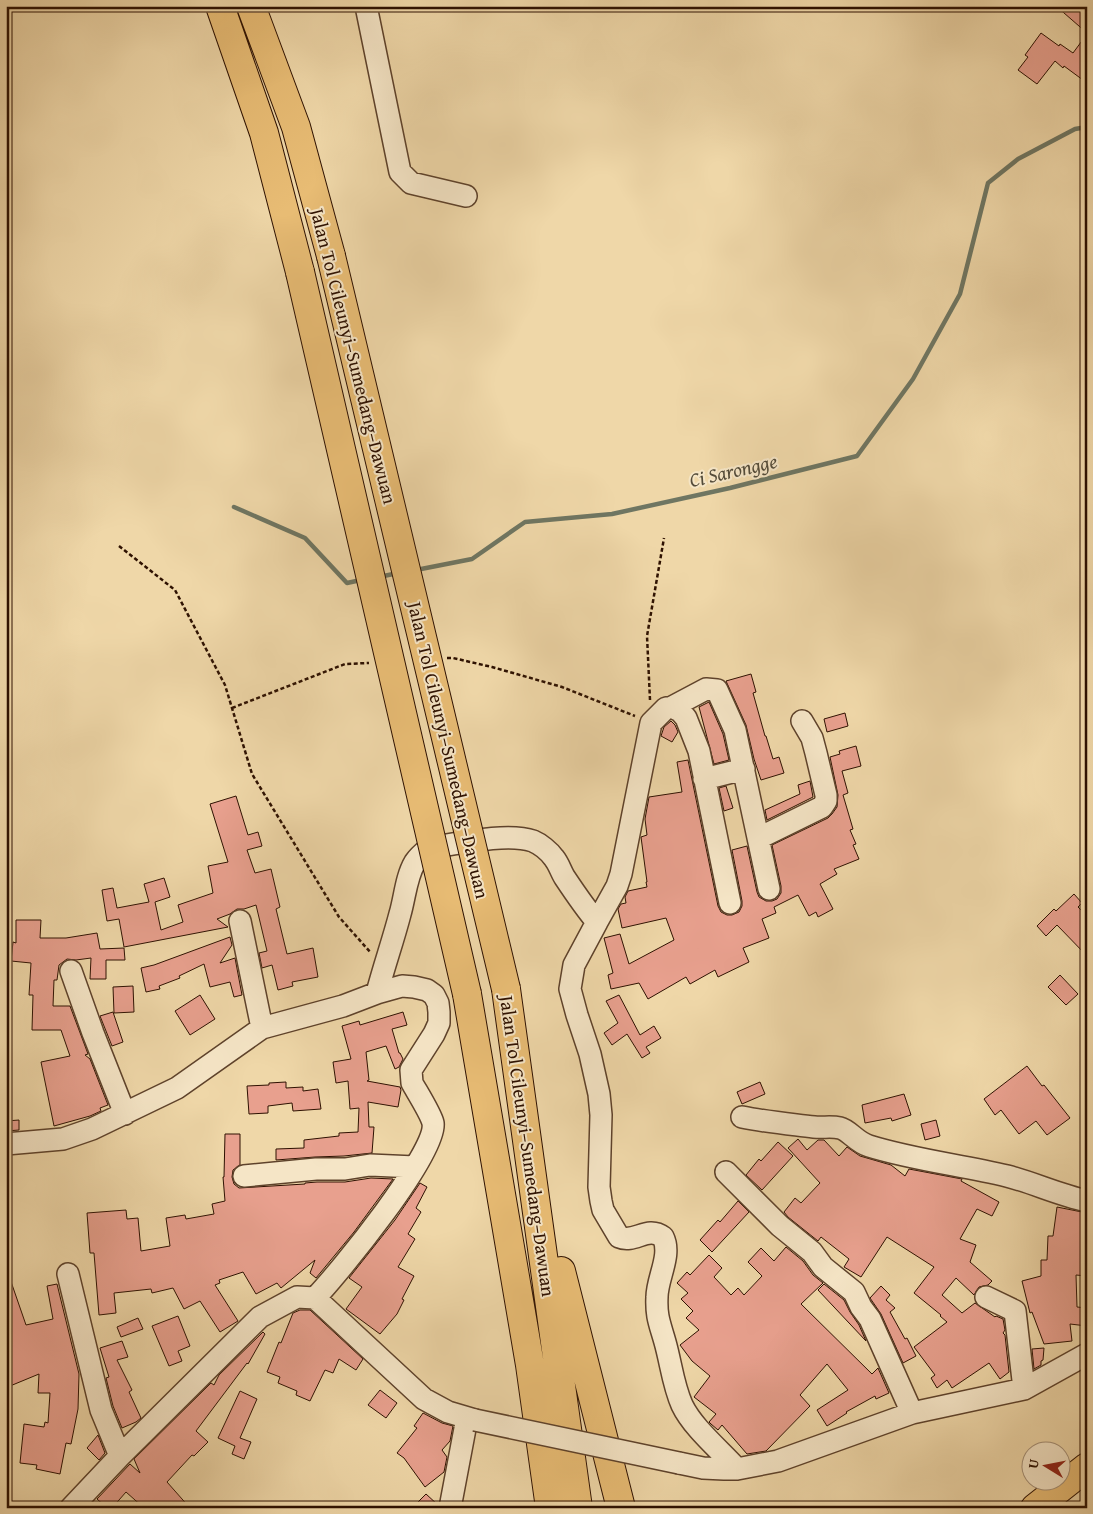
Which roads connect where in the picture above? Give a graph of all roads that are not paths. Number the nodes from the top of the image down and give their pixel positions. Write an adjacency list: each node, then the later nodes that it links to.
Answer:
1 (220, 6): 29 (highway, Jalan Tol Cileunyi–Sumedang–Dawuan, bridge)
2 (251, 6): 20 (highway, Jalan Tol Cileunyi–Sumedang–Dawuan, bridge)
3 (366, 6): 4 (street)
4 (466, 196)
5 (672, 707): 7 (street); 8 (street); 13 (street)
6 (802, 720): 9 (street)
7 (744, 769): 8 (street); 9 (street)
8 (704, 779): 11 (street)
9 (759, 838): 10 (street)
10 (769, 889)
11 (730, 903)
12 (240, 921): 16 (street)
13 (598, 922): 15 (street); 35 (street)
14 (71, 971): 17 (street)
15 (377, 993): 16 (street); 21 (street)
16 (262, 1028): 17 (street)
17 (125, 1114): 19 (street)
18 (742, 1117): 24 (street)
19 (6, 1144)
20 (529, 1144): 41 (highway, Jalan Tol Cileunyi–Sumedang–Dawuan); 42 (highway)
21 (415, 1167): 23 (street); 27 (street)
22 (726, 1172): 31 (street)
23 (244, 1176)
24 (1087, 1201)
25 (68, 1274): 33 (street)
26 (986, 1297): 30 (street)
27 (315, 1298): 32 (street); 33 (street)
28 (1087, 1354): 30 (street)
29 (530, 1365): 39 (highway); 40 (highway, Jalan Tol Cileunyi–Sumedang–Dawuan)
30 (1024, 1389): 31 (street)
31 (912, 1413): 35 (street)
32 (471, 1419): 35 (street, bridge); 38 (street)
33 (120, 1456): 37 (street)
34 (1087, 1467): 43 (highway)
35 (737, 1469)
36 (1087, 1484): 44 (highway)
37 (71, 1508)
38 (450, 1508)
39 (538, 1508)
40 (550, 1508)
41 (578, 1508)
42 (621, 1508)
43 (1035, 1508)
44 (1056, 1508)

